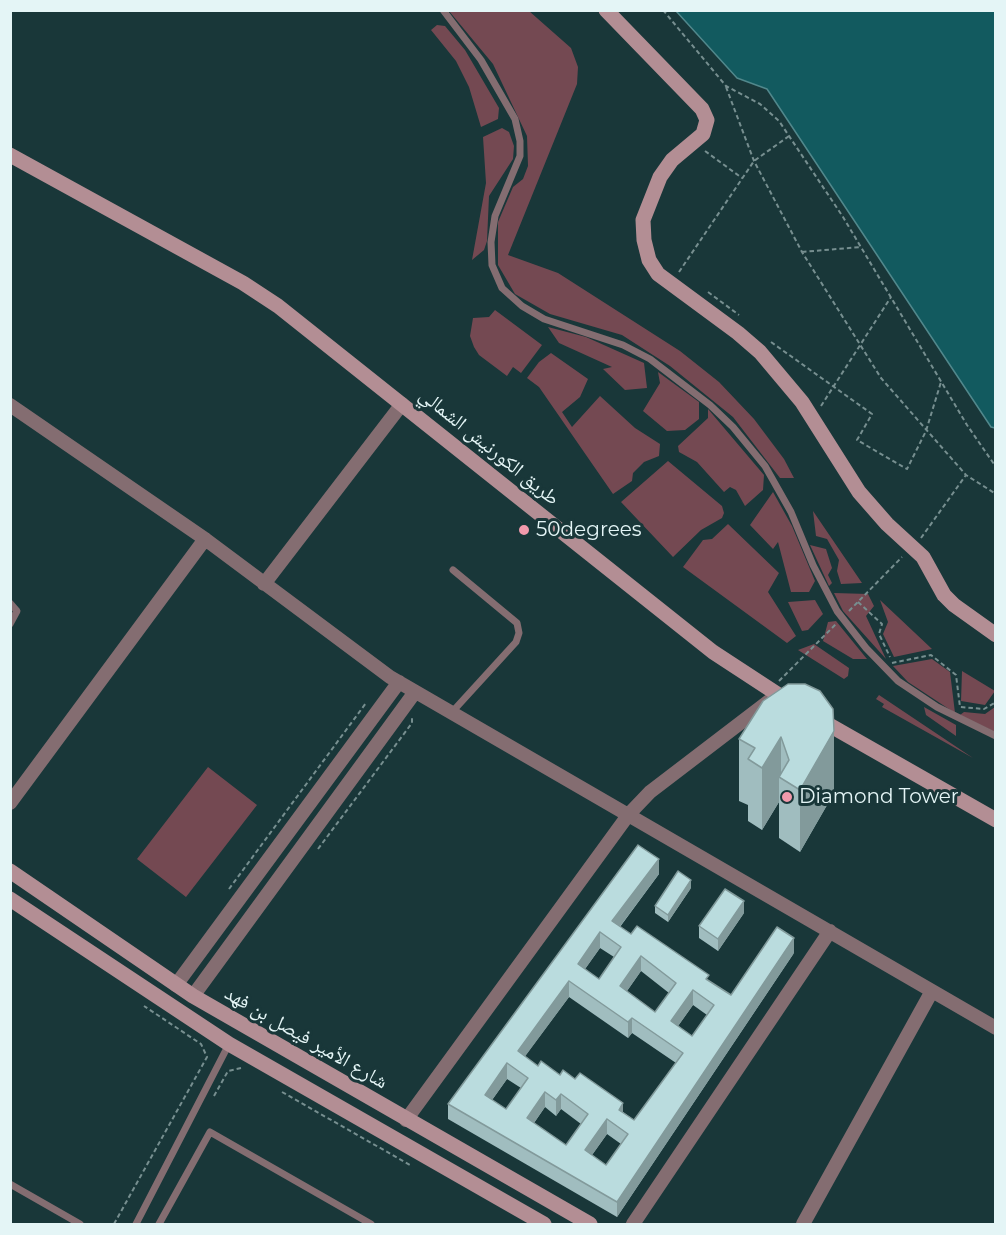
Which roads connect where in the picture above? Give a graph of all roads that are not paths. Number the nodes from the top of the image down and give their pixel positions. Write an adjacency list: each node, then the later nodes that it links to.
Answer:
1 (443, 10): 16 (lane)
2 (606, 10): 11 (main road)
3 (10, 155): 4 (main road, طريق الكورنيش الشمالي)
4 (402, 404): 8 (street); 14 (main road, طريق الكورنيش الشمالي)
5 (10, 405): 6 (street)
6 (205, 539): 8 (street); 17 (street)
7 (453, 570): 15 (lane)
8 (264, 584): 12 (street)
9 (10, 603): 10 (lane)
10 (10, 624)
11 (996, 635)
12 (399, 682): 13 (street); 23 (street)
13 (415, 692): 15 (street); 25 (street)
14 (777, 695): 18 (street); 19 (main road, طريق الكورنيش الشمالي)
15 (453, 711): 18 (street)
16 (996, 736)
17 (10, 802)
18 (629, 814): 22 (street); 28 (street)
19 (996, 820)
20 (10, 871): 23 (main road, شارع الأمير فيصل بن فهد)
21 (10, 899): 27 (main road)
22 (830, 931): 24 (street); 36 (street)
23 (176, 985): 25 (main road, شارع الأمير فيصل بن فهد)
24 (932, 991): 26 (street); 37 (street)
25 (193, 996): 28 (main road, شارع الأمير فيصل بن فهد)
26 (996, 1028)
27 (229, 1044): 31 (lane); 34 (main road)
28 (406, 1120): 35 (main road, شارع الأمير فيصل بن فهد)
29 (10, 1184): 30 (lane)
30 (80, 1224)
31 (136, 1224)
32 (159, 1224): 33 (lane)
33 (371, 1224)
34 (544, 1224)
35 (590, 1224)
36 (633, 1224)
37 (803, 1224)

